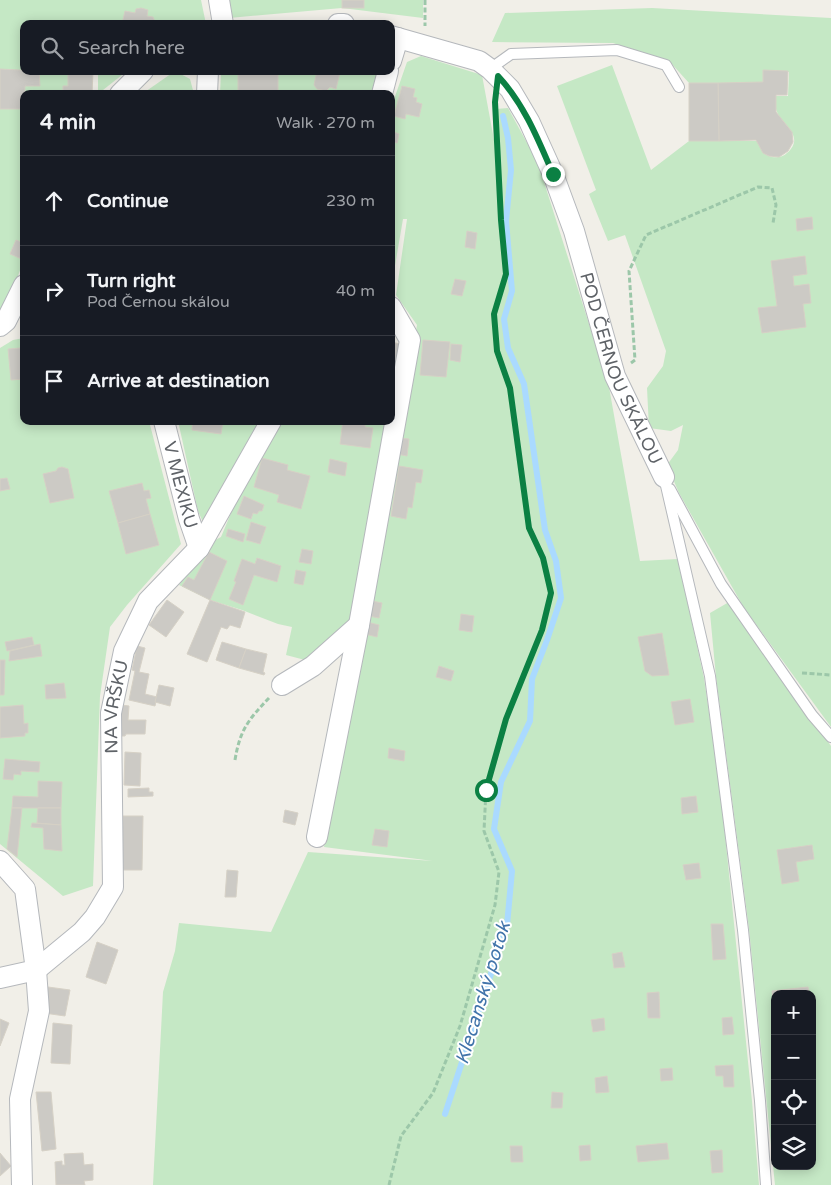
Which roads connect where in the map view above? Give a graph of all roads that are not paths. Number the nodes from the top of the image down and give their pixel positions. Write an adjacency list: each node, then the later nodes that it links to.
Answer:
1 (219, 0): 2 (street)
2 (222, 20)
3 (395, 37): 4 (street, POD ČERNOU SKÁLOU)
4 (494, 73): 8 (lane); 19 (street, POD ČERNOU SKÁLOU)
5 (139, 75): 9 (street)
6 (208, 75): 10 (street)
7 (387, 75): 11 (street)
8 (679, 87)
9 (124, 90)
10 (207, 90)
11 (383, 90)
12 (20, 292): 14 (street)
13 (395, 314): 15 (street)
14 (0, 326)
15 (395, 424)
16 (165, 425): 20 (street, V MEXIKU)
17 (269, 425): 20 (street, NA VRŠKU)
18 (395, 425): 21 (street)
19 (664, 477): 23 (lane, POD ČERNOU SKÁLOU); 29 (lane)
20 (199, 548): 26 (street, NA VRŠKU)
21 (359, 626): 22 (street); 24 (street)
22 (282, 686)
23 (831, 737)
24 (317, 837)
25 (0, 861): 26 (street)
26 (36, 970): 27 (street, NA VRŠKU); 28 (street)
27 (0, 978)
28 (22, 1185)
29 (766, 1185)

